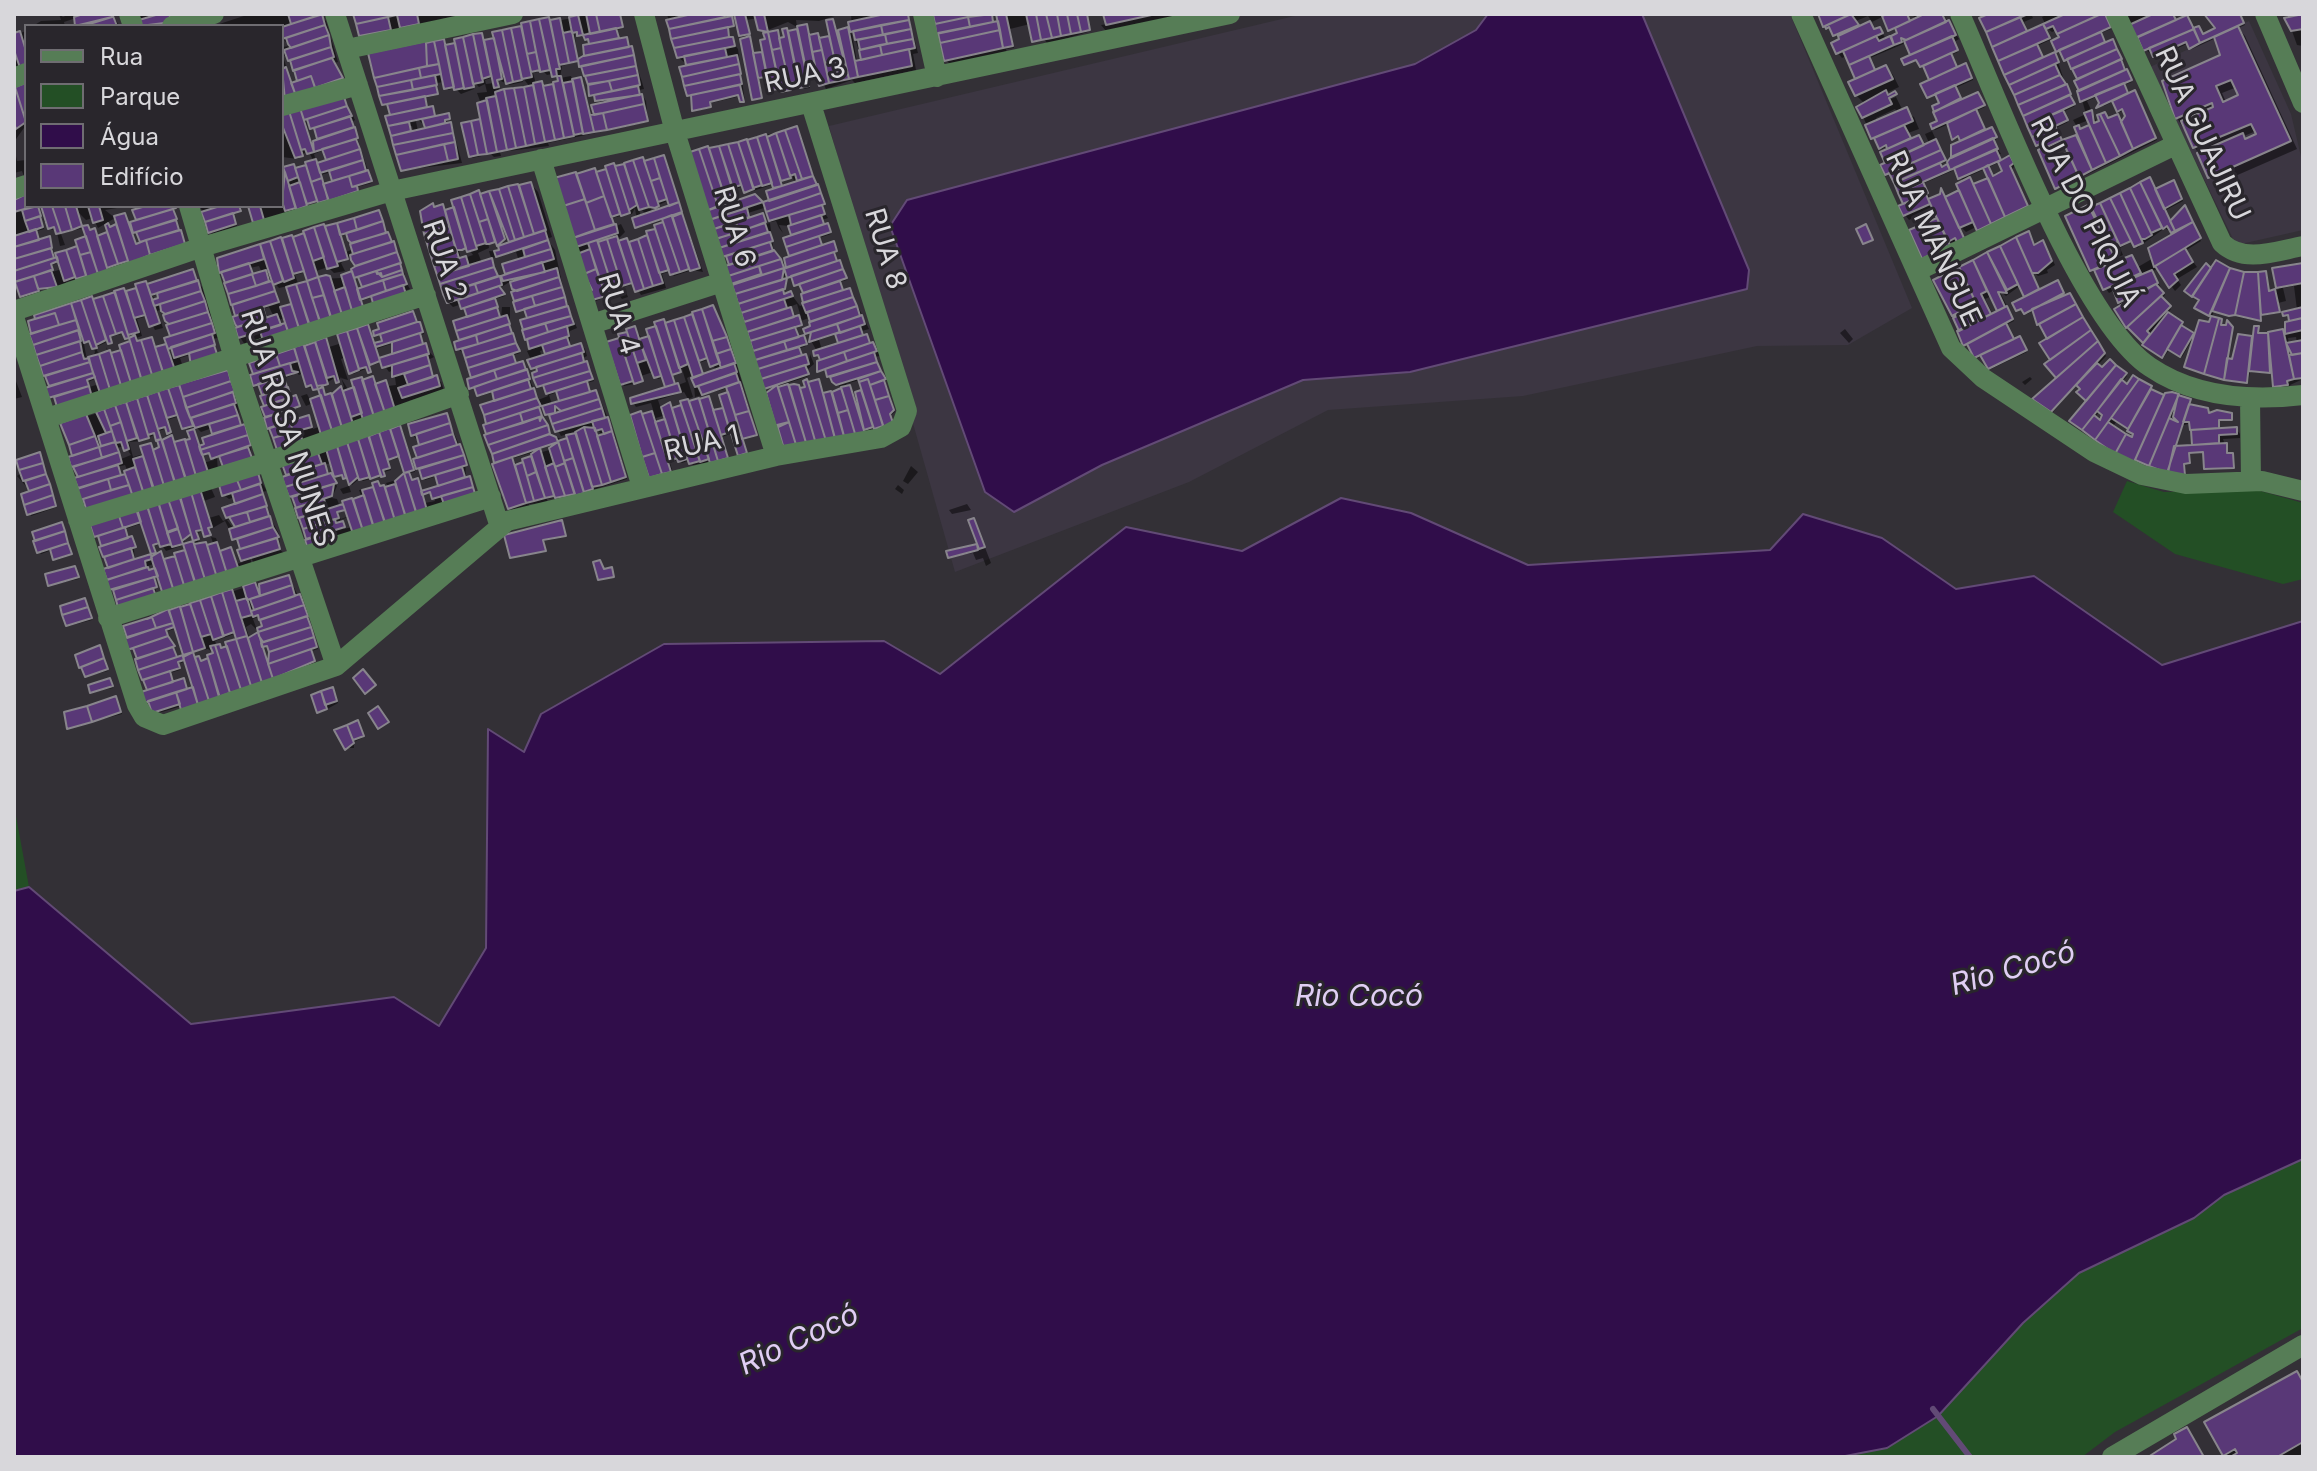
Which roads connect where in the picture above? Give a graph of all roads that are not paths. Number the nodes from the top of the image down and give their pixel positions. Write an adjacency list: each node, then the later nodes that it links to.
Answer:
1 (214, 14): 12 (street)
2 (335, 14): 13 (street, RUA 2)
3 (513, 14): 13 (street)
4 (644, 14): 19 (street, RUA 6)
5 (923, 14): 14 (street)
6 (1230, 14): 11 (street, RUA 3)
7 (1801, 14): 27 (street, RUA MANGUE)
8 (1960, 14): 23 (street, RUA DO PIQUIÁ)
9 (2116, 14): 20 (street, RUA GUAJIRU)
10 (2265, 14): 16 (street)
11 (1193, 19): 14 (street, RUA 3)
12 (179, 24)
13 (347, 49): 15 (street, RUA 2)
14 (937, 77): 17 (street, RUA 3)
15 (358, 85): 18 (street); 22 (street, RUA 2)
16 (2303, 103)
17 (811, 104): 19 (street, RUA 3); 36 (street, RUA 8)
18 (284, 105)
19 (675, 132): 21 (street, RUA 3); 28 (street, RUA 6)
20 (2175, 145): 23 (street); 25 (street, RUA GUAJIRU)
21 (541, 159): 22 (street, RUA 3); 31 (street, RUA 4)
22 (392, 191): 26 (street, RUA 3); 29 (street, RUA 2)
23 (2047, 207): 27 (street); 35 (street, RUA DO PIQUIÁ)
24 (190, 208): 26 (street, RUA ROSA NUNES)
25 (2303, 246)
26 (202, 247): 30 (street, RUA 3); 32 (street, RUA ROSA NUNES)
27 (1917, 271): 40 (street, RUA MANGUE)
28 (722, 282): 31 (street); 38 (street, RUA 6)
29 (426, 295): 32 (street); 33 (street, RUA 2)
30 (14, 314): 37 (street)
31 (592, 324): 41 (street, RUA 4)
32 (234, 360): 37 (street); 39 (street, RUA ROSA NUNES)
33 (459, 394): 39 (street); 43 (street, RUA 2)
34 (2303, 395): 35 (street, RUA DO PIQUIÁ)
35 (2250, 398): 40 (street)
36 (907, 411): 38 (street, RUA 1)
37 (47, 418): 44 (street)
38 (776, 456): 41 (street, RUA 1)
39 (267, 462): 44 (street); 46 (street, RUA ROSA NUNES)
40 (2251, 481): 42 (street, RUA MANGUE)
41 (642, 487): 45 (street, RUA 1)
42 (2303, 491)
43 (491, 497): 45 (street, RUA 2); 46 (street)
44 (78, 520): 47 (street)
45 (499, 524): 48 (street)
46 (299, 559): 47 (street); 48 (street, RUA ROSA NUNES)
47 (108, 618): 48 (street)
48 (336, 666)
49 (2303, 1345): 50 (street)
50 (2112, 1457)

